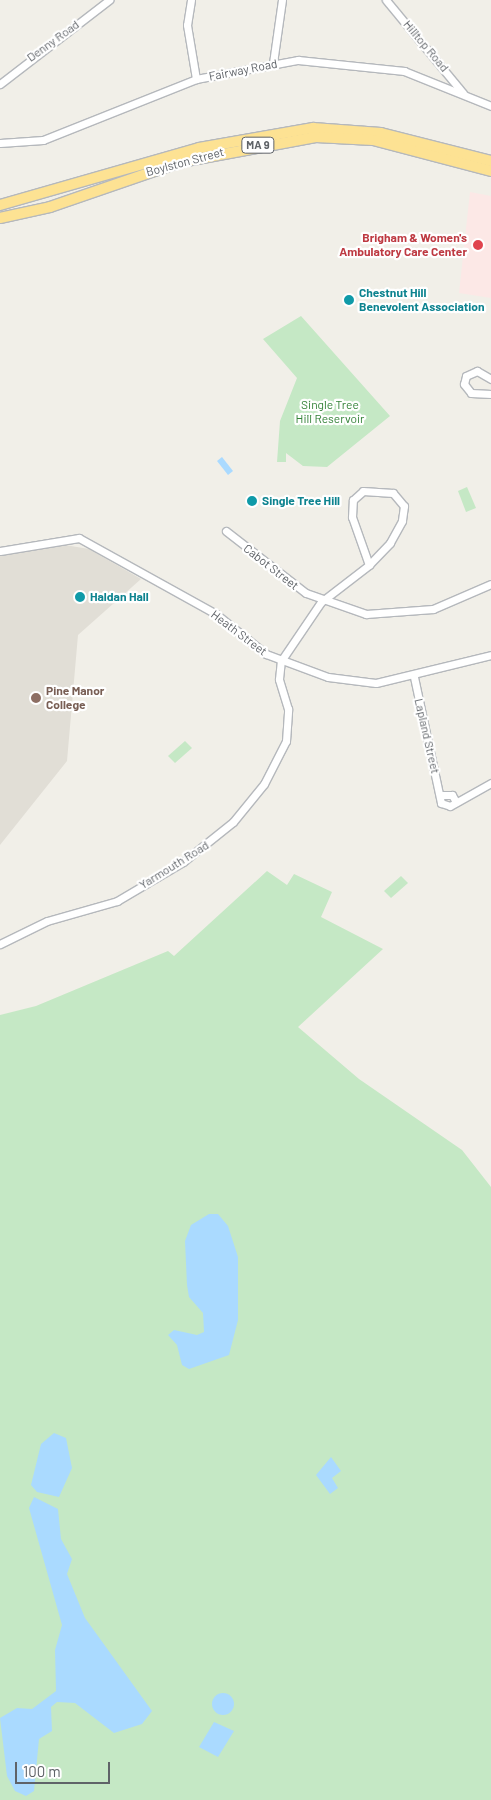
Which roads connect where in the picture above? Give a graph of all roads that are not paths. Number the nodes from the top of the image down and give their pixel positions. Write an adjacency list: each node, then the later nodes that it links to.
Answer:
1 (109, 0): 7 (street, Denny Road)
2 (191, 0): 6 (street)
3 (282, 0): 5 (street)
4 (386, 0): 8 (street, Hilltop Road)
5 (273, 63): 6 (street, Fairway Road); 8 (street, Fairway Road)
6 (196, 79): 10 (street, Fairway Road)
7 (0, 84)
8 (462, 93): 9 (street, Fairway Road)
9 (491, 106)
10 (0, 143)
11 (491, 161): 13 (highway, Boylston Street / MA 9)
12 (491, 171): 14 (highway, Boylston Street / MA 9)
13 (0, 205)
14 (0, 218)
15 (491, 379): 16 (street)
16 (491, 394)
17 (226, 531): 21 (street, Cabot Street)
18 (0, 551): 23 (street, Heath Street)
19 (369, 564): 19 (street); 21 (street)
20 (491, 584): 21 (street, Cabot Street)
21 (321, 602): 23 (street)
22 (491, 655): 24 (street, Heath Street)
23 (281, 661): 24 (street, Heath Street); 28 (street, Yarmouth Road)
24 (414, 677): 26 (street, Lapland Street)
25 (491, 783): 27 (street)
26 (441, 795): 27 (street); 27 (street)
27 (456, 802)
28 (0, 944)

